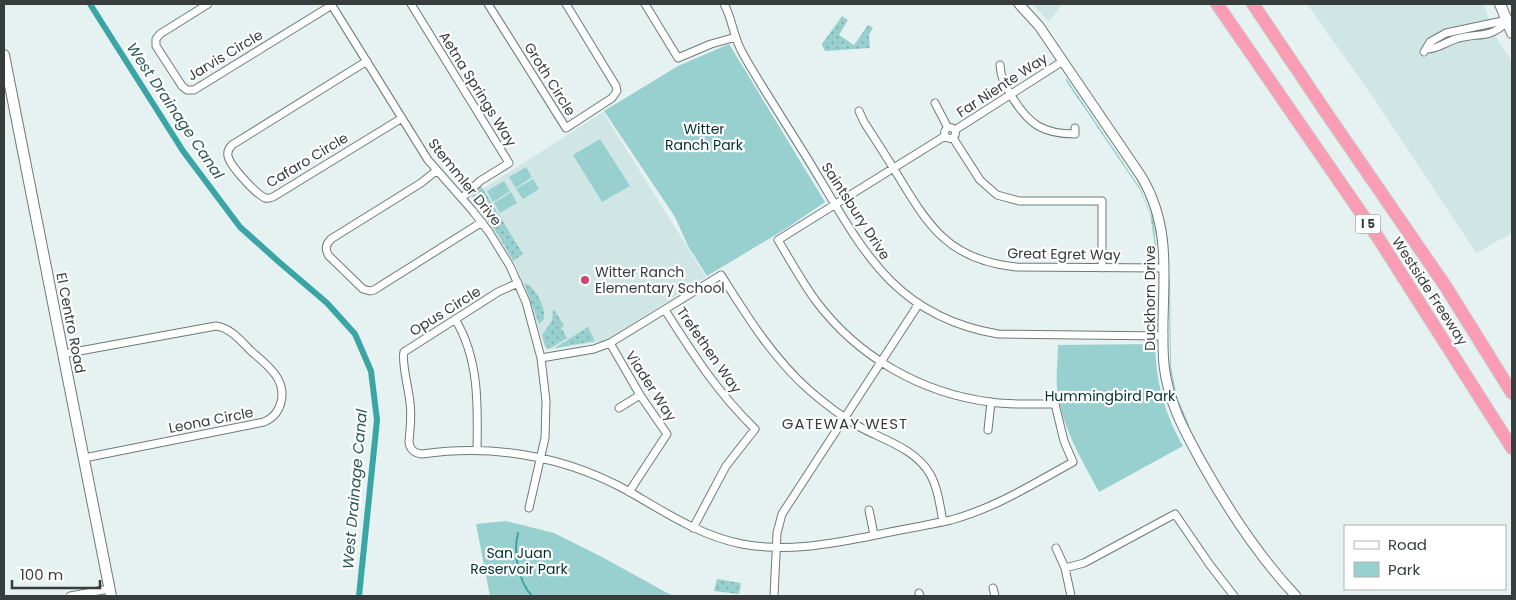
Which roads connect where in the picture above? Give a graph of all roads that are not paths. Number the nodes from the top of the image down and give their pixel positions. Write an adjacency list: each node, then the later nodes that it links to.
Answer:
1 (208, 4): 2 (street, Jarvis Circle)
2 (331, 4): 17 (street, Stemmler Drive)
3 (411, 4): 29 (street, Aetna Springs Way)
4 (488, 4): 5 (street, Groth Circle)
5 (566, 4)
6 (644, 4): 14 (street)
7 (724, 4): 14 (street, Saintsbury Drive)
8 (1019, 4): 18 (street, Duckhorn Drive)
9 (1217, 4): 49 (highway, Westside Freeway / I 5)
10 (1253, 4): 43 (highway, Westside Freeway / I 5)
11 (1500, 4): 12 (main road)
12 (1510, 20): 13 (main road); 15 (street)
13 (1512, 33)
14 (736, 37): 30 (street, Saintsbury Drive)
15 (1425, 51)
16 (4, 55): 40 (main road, El Centro Road)
17 (367, 61): 23 (street, Stemmler Drive); 23 (street, Cafaro Circle)
18 (1063, 61): 20 (street, Far Niente Way); 33 (street, Duckhorn Drive)
19 (1000, 65): 20 (street)
20 (1011, 95): 24 (street); 25 (street, Far Niente Way)
21 (935, 103): 25 (street, Far Niente Way)
22 (858, 111): 27 (street, Great Egret Way)
23 (402, 118): 28 (street, Stemmler Drive)
24 (1075, 128)
25 (951, 129): 26 (street)
26 (949, 137): 27 (street); 32 (street)
27 (894, 168): 30 (street); 32 (street, Great Egret Way)
28 (436, 171): 29 (street, Stemmler Drive); 31 (street)
29 (462, 198): 31 (street, Stemmler Drive)
30 (836, 204): 35 (street, Saintsbury Drive); 42 (street)
31 (482, 222): 34 (street, Stemmler Drive)
32 (1102, 268): 33 (street, Great Egret Way)
33 (1164, 268): 38 (street, Duckhorn Drive)
34 (518, 283): 37 (street, Opus Circle); 41 (street, Stemmler Drive)
35 (918, 305): 38 (street, Saintsbury Drive); 42 (street)
36 (665, 310): 39 (street); 47 (street); 57 (street, Trefethen Way)
37 (455, 319): 50 (street); 50 (street, Opus Circle)
38 (1164, 336): 69 (street, Duckhorn Drive)
39 (610, 343): 41 (street); 44 (street, Viader Way)
40 (63, 354): 51 (main road, El Centro Road); 51 (street, Leona Circle)
41 (541, 358): 52 (street, Stemmler Drive)
42 (881, 362): 45 (street); 47 (street)
43 (1512, 393)
44 (640, 394): 46 (street); 53 (street, Viader Way)
45 (991, 402): 48 (street); 56 (street, Opus Circle)
46 (619, 408)
47 (844, 417): 56 (street); 59 (street)
48 (988, 430)
49 (1512, 448)
50 (478, 450): 52 (street, Opus Circle)
51 (84, 458): 63 (main road, El Centro Road)
52 (541, 458): 53 (street, Opus Circle); 54 (street, Stemmler Drive)
53 (629, 492): 57 (street, Opus Circle)
54 (529, 508)
55 (869, 510): 58 (street)
56 (943, 522): 58 (street, Opus Circle)
57 (693, 528): 59 (street, Opus Circle)
58 (874, 535): 59 (street, Opus Circle)
59 (776, 548): 65 (street)
60 (1056, 548): 61 (street)
61 (1065, 568): 67 (street); 68 (street)
62 (993, 588): 66 (street)
63 (110, 592): 64 (street)
64 (70, 596)
65 (774, 596)
66 (995, 596)
67 (1071, 596)
68 (1234, 596)
69 (1296, 596)

